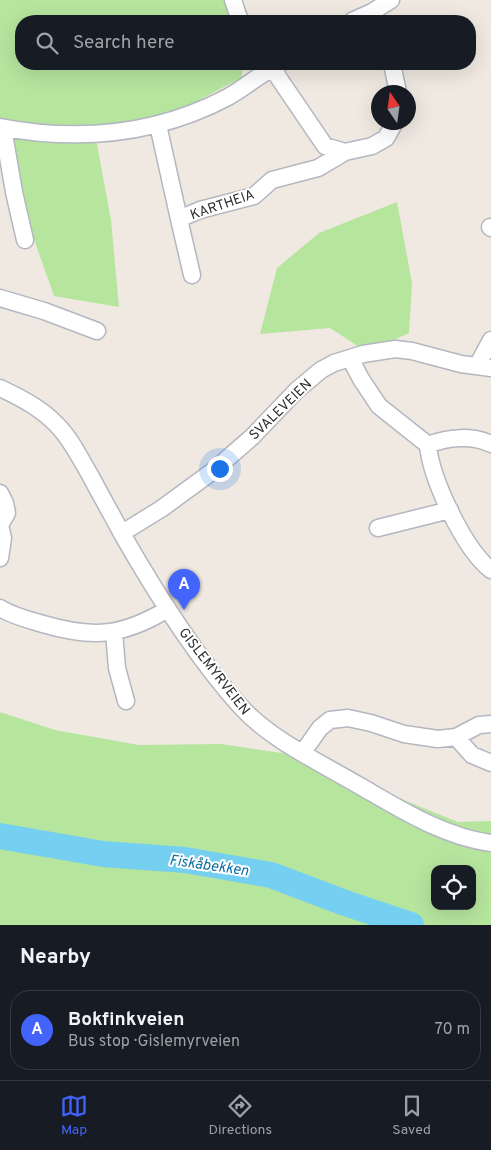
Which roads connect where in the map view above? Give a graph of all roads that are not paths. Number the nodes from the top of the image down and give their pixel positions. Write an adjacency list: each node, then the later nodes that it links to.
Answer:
1 (233, 0): 3 (street)
2 (391, 0): 4 (street)
3 (238, 15)
4 (377, 15)
5 (263, 70): 9 (street)
6 (268, 70): 12 (street)
7 (393, 70): 8 (street)
8 (396, 85)
9 (158, 125): 10 (street); 13 (street, KARTHEIA)
10 (2, 128): 14 (street)
11 (391, 130): 12 (street, KARTHEIA)
12 (345, 152): 13 (street, KARTHEIA)
13 (179, 219): 15 (street, KARTHEIA)
14 (25, 240)
15 (192, 275)
16 (0, 298): 17 (street)
17 (97, 331)
18 (491, 340): 20 (street)
19 (350, 358): 20 (street, SVALEVEIEN); 23 (street); 28 (street, SVALEVEIEN)
20 (484, 367)
21 (0, 388): 28 (street, GISLEMYRVEIEN)
22 (491, 444): 23 (street)
23 (428, 445): 25 (street)
24 (0, 493): 26 (street)
25 (450, 510): 27 (street); 30 (street)
26 (0, 525): 29 (street)
27 (378, 528)
28 (122, 532): 32 (street, GISLEMYRVEIEN)
29 (0, 558)
30 (491, 570)
31 (0, 608): 33 (street)
32 (168, 609): 33 (street); 37 (street, GISLEMYRVEIEN)
33 (114, 632): 34 (street)
34 (126, 701)
35 (491, 724): 36 (street)
36 (456, 737): 37 (street); 38 (street)
37 (302, 752): 39 (street, GISLEMYRVEIEN)
38 (491, 763)
39 (491, 843)

